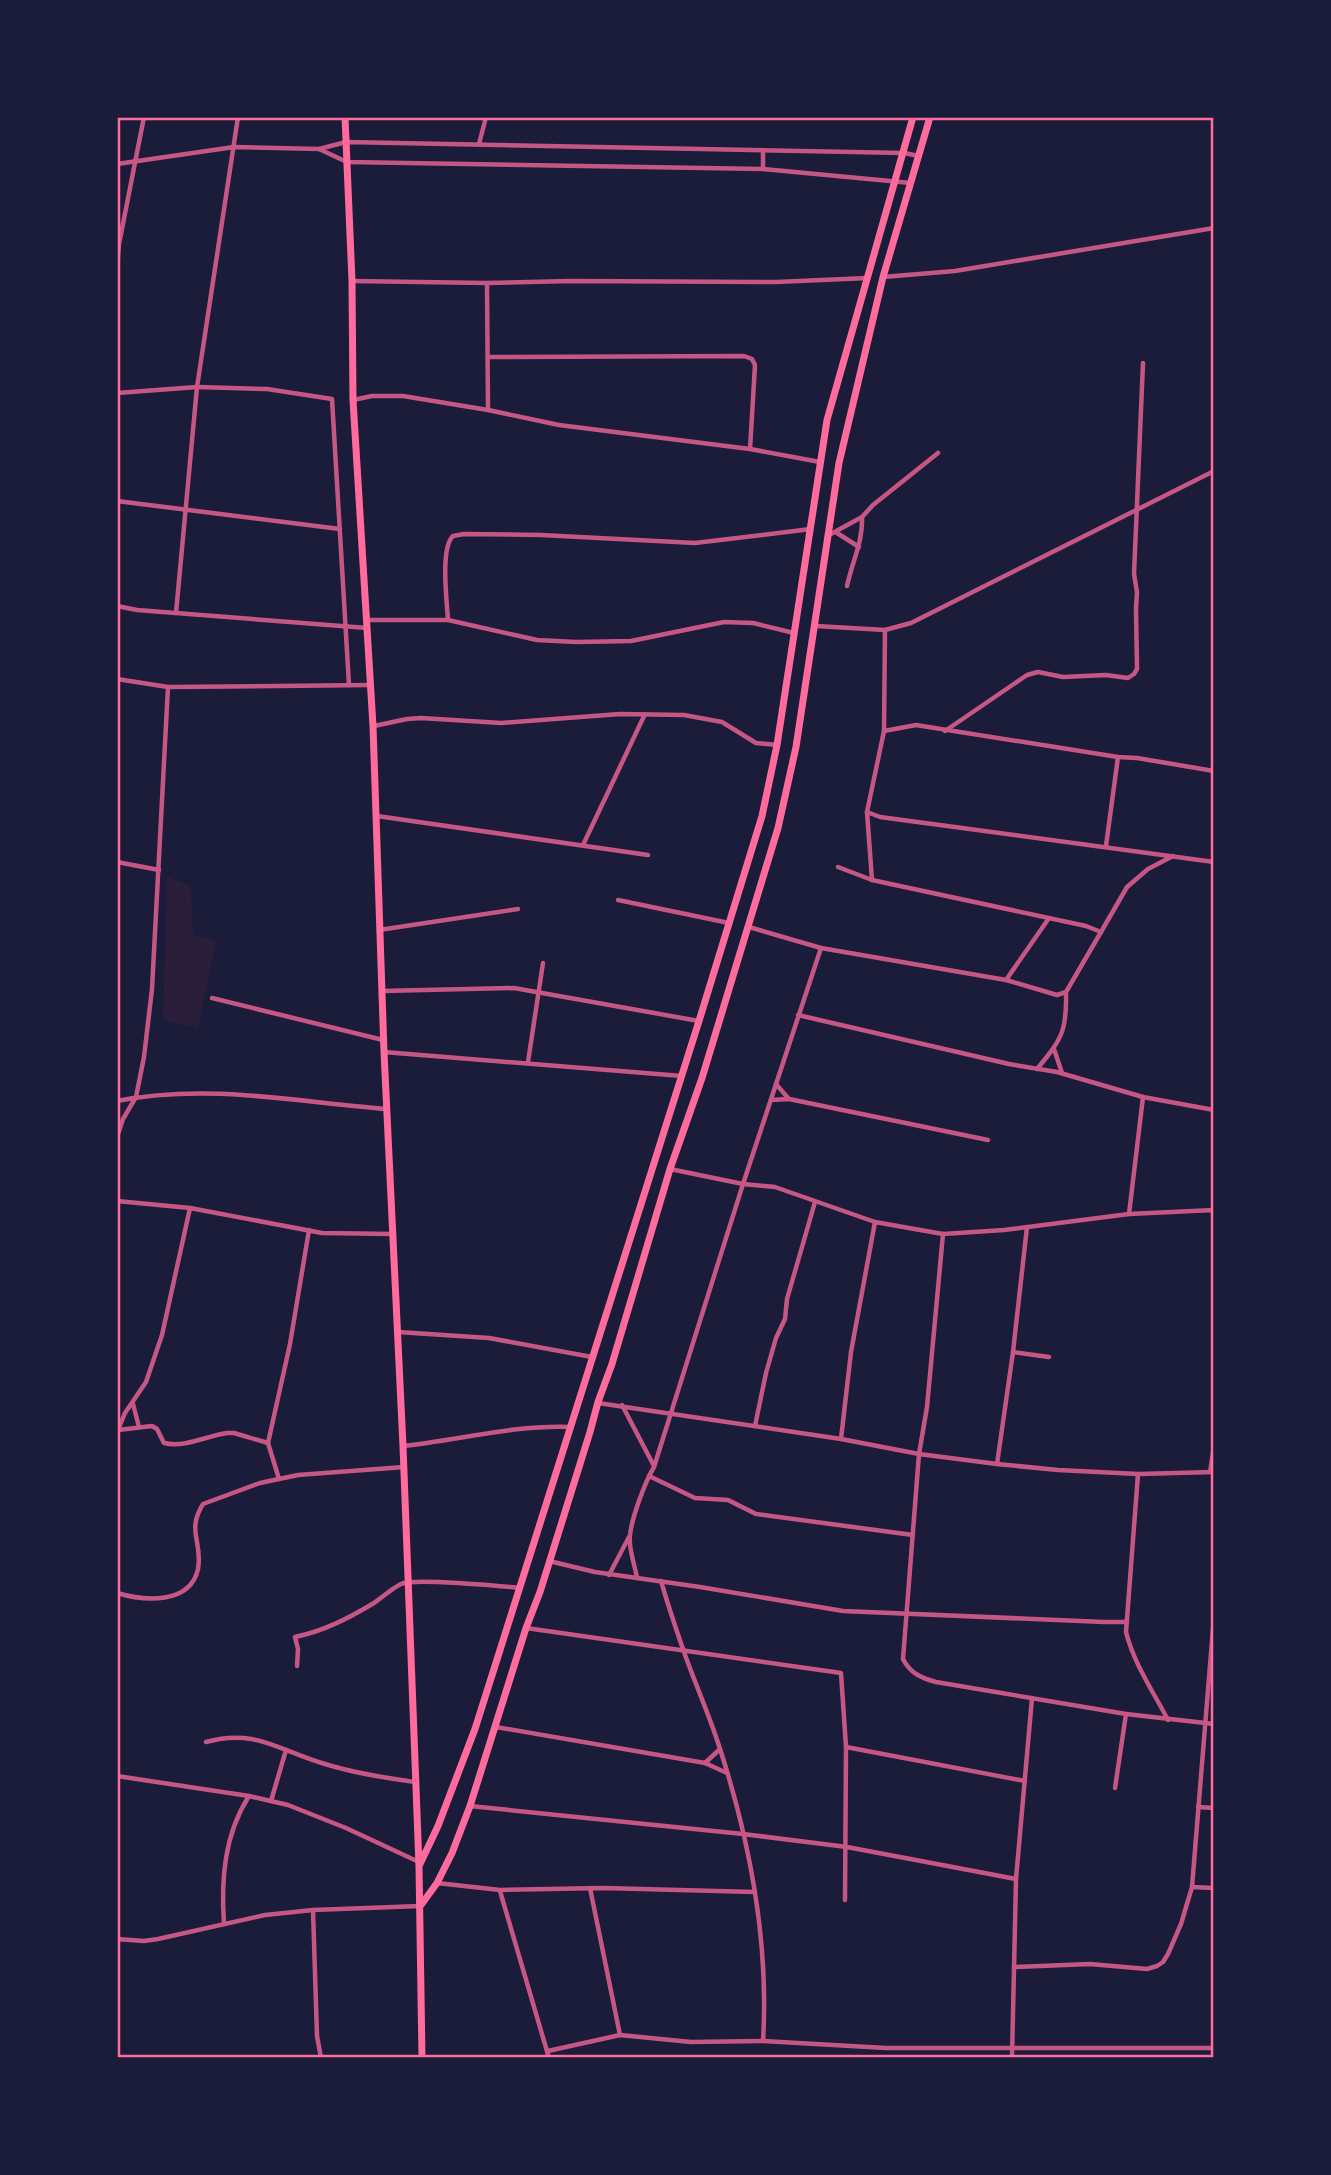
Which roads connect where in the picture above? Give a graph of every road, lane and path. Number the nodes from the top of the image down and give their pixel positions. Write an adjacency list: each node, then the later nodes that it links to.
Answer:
1 (144, 117): 14 (street)
2 (238, 117): 9 (street)
3 (345, 117): 7 (main road)
4 (486, 117): 8 (street)
5 (913, 117): 12 (main road)
6 (930, 117): 13 (main road)
7 (346, 142): 8 (street); 10 (street); 15 (main road)
8 (479, 145): 11 (street)
9 (234, 147): 10 (street); 14 (street); 28 (street)
10 (319, 149): 15 (street)
11 (763, 150): 12 (street); 17 (street)
12 (904, 153): 13 (street); 18 (main road)
13 (920, 156): 19 (main road)
14 (135, 161): 16 (street); 21 (street)
15 (347, 162): 17 (street); 24 (main road)
16 (117, 164)
17 (763, 169): 18 (street)
18 (896, 181): 19 (street); 23 (main road)
19 (912, 183): 22 (main road)
20 (1214, 228): 22 (street)
21 (117, 268)
22 (883, 277): 42 (main road)
23 (868, 278): 25 (street); 34 (main road)
24 (352, 281): 25 (street); 30 (main road)
25 (487, 283): 26 (street)
26 (488, 357): 31 (street); 32 (street)
27 (1143, 363): 37 (street)
28 (197, 387): 29 (street); 38 (street); 40 (street)
29 (117, 393)
30 (354, 400): 31 (street); 48 (main road)
31 (488, 410): 32 (street)
32 (750, 449): 34 (street)
33 (938, 453): 39 (street)
34 (820, 462): 41 (main road)
35 (1214, 471): 37 (street)
36 (117, 501): 38 (street)
37 (1138, 508): 51 (street); 60 (street)
38 (186, 510): 40 (street); 46 (street)
39 (862, 517): 42 (street); 43 (street)
40 (340, 529): 49 (street)
41 (811, 529): 47 (street); 52 (main road)
42 (832, 534): 43 (street); 50 (main road)
43 (859, 547): 44 (street)
44 (847, 586)
45 (117, 606): 46 (street)
46 (176, 613): 49 (street)
47 (448, 620): 48 (street); 52 (street)
48 (367, 624): 49 (street); 55 (main road)
49 (346, 625): 54 (street)
50 (816, 626): 51 (street); 81 (main road)
51 (885, 630): 59 (street)
52 (795, 633): 61 (main road)
53 (117, 679): 56 (street)
54 (349, 685): 55 (street); 56 (street)
55 (369, 685): 58 (main road)
56 (168, 687): 75 (street)
57 (645, 714): 58 (street); 61 (street); 68 (street)
58 (373, 726): 65 (main road)
59 (884, 731): 60 (street); 64 (street)
60 (945, 731): 62 (street)
61 (777, 745): 80 (main road)
62 (1118, 758): 63 (street); 69 (street)
63 (1214, 771)
64 (867, 812): 66 (street); 67 (street)
65 (376, 816): 68 (street); 82 (main road)
66 (880, 817): 67 (street); 69 (street)
67 (868, 824): 76 (street)
68 (583, 845): 70 (street)
69 (1106, 846): 71 (street)
70 (648, 855)
71 (1173, 856): 73 (street); 83 (street)
72 (117, 862): 75 (street)
73 (1214, 862)
74 (838, 867): 76 (street)
75 (159, 870): 101 (street)
76 (872, 880): 79 (street)
77 (618, 900): 80 (street)
78 (519, 909): 82 (street)
79 (1049, 918): 83 (street); 86 (street)
80 (729, 923): 92 (main road)
81 (749, 927): 84 (street); 110 (main road)
82 (379, 930): 87 (main road)
83 (1101, 932): 89 (street)
84 (821, 948): 86 (street); 91 (street)
85 (543, 963): 88 (street)
86 (1006, 980): 89 (street)
87 (381, 991): 88 (street); 93 (main road)
88 (539, 992): 92 (street); 96 (street)
89 (1066, 992): 94 (street)
90 (212, 998): 93 (street)
91 (798, 1015): 97 (street); 100 (street)
92 (699, 1021): 99 (main road)
93 (383, 1040): 95 (main road)
94 (1054, 1048): 97 (street); 98 (street)
95 (384, 1052): 96 (street); 106 (main road)
96 (528, 1062): 99 (street)
97 (1037, 1069): 98 (street)
98 (1062, 1073): 102 (street)
99 (681, 1076): 124 (main road)
100 (776, 1084): 103 (street); 104 (street)
101 (135, 1097): 105 (street); 106 (street); 108 (street)
102 (1143, 1097): 107 (street); 116 (street)
103 (789, 1098): 104 (street); 109 (street)
104 (771, 1100): 111 (street)
105 (117, 1101)
106 (387, 1109): 120 (main road)
107 (1214, 1110)
108 (117, 1137)
109 (988, 1140)
110 (670, 1169): 111 (street); 126 (main road)
111 (743, 1184): 113 (street); 129 (street)
112 (117, 1201): 114 (street)
113 (815, 1202): 117 (street); 132 (street)
114 (190, 1208): 119 (street); 127 (street)
115 (1214, 1210): 116 (street)
116 (1129, 1214): 118 (street)
117 (876, 1222): 121 (street); 134 (street)
118 (1027, 1227): 121 (street); 123 (street)
119 (309, 1230): 120 (street); 135 (street)
120 (393, 1234): 122 (main road)
121 (943, 1234): 138 (street)
122 (397, 1332): 124 (street); 136 (main road)
123 (1013, 1352): 125 (street); 139 (street)
124 (592, 1357): 131 (main road)
125 (1049, 1357)
126 (598, 1402): 128 (street); 148 (main road)
127 (132, 1403): 130 (street); 133 (street)
128 (621, 1405): 129 (street); 141 (street)
129 (670, 1412): 132 (street); 141 (street)
130 (139, 1427): 133 (street); 135 (street)
131 (569, 1427): 136 (street); 153 (main road)
132 (755, 1427): 134 (street)
133 (118, 1430)
134 (841, 1439): 138 (street)
135 (268, 1443): 145 (street)
136 (403, 1446): 140 (main road)
137 (1214, 1446): 142 (street)
138 (919, 1454): 139 (street); 146 (street)
139 (998, 1464): 143 (street)
140 (404, 1467): 145 (street); 152 (main road)
141 (654, 1467): 144 (street)
142 (1212, 1472): 143 (street)
143 (1138, 1474): 157 (street)
144 (649, 1476): 146 (street); 147 (street)
145 (279, 1479): 154 (street)
146 (913, 1535): 155 (street)
147 (629, 1536): 149 (street); 150 (street)
148 (548, 1561): 149 (street); 158 (main road)
149 (609, 1575): 150 (street)
150 (637, 1578): 151 (street)
151 (661, 1581): 155 (street); 159 (street)
152 (408, 1582): 153 (street); 160 (street); 174 (main road)
153 (520, 1588): 184 (main road)
154 (117, 1593)
155 (907, 1613): 157 (street); 161 (street)
156 (1214, 1616): 164 (street)
157 (1127, 1622): 163 (street)
158 (526, 1628): 159 (street); 166 (main road)
159 (683, 1650): 168 (street); 169 (street)
160 (297, 1665)
161 (1032, 1698): 162 (street); 175 (street)
162 (1126, 1714): 163 (street); 176 (street)
163 (1168, 1720): 164 (street)
164 (1204, 1724): 165 (street); 180 (street)
165 (1214, 1724)
166 (495, 1727): 171 (street); 179 (main road)
167 (205, 1742): 170 (street)
168 (846, 1747): 175 (street); 183 (street)
169 (720, 1749): 171 (street); 172 (street)
170 (286, 1750): 174 (street); 178 (street)
171 (705, 1763): 172 (street)
172 (727, 1773): 182 (street)
173 (117, 1776): 177 (street)
174 (416, 1782): 184 (main road)
175 (1025, 1782): 185 (street)
176 (1115, 1788)
177 (249, 1796): 178 (street); 195 (street)
178 (271, 1801): 184 (street)
179 (470, 1806): 182 (street); 186 (main road)
180 (1198, 1807): 181 (street); 187 (street)
181 (1214, 1808)
182 (743, 1834): 183 (street); 191 (street)
183 (846, 1847): 185 (street); 192 (street)
184 (419, 1864): 193 (main road)
185 (1016, 1880): 197 (street)
186 (437, 1883): 190 (street); 193 (main road)
187 (1192, 1887): 189 (street); 197 (street)
188 (590, 1888): 190 (street); 191 (street); 198 (street)
189 (1214, 1888)
190 (500, 1890): 203 (street)
191 (755, 1892): 199 (street)
192 (845, 1900)
193 (421, 1906): 194 (street); 205 (main road)
194 (313, 1910): 195 (street); 204 (street)
195 (224, 1924): 196 (street)
196 (117, 1939)
197 (1014, 1967): 202 (street)
198 (620, 2035): 199 (street); 203 (street)
199 (763, 2041): 202 (street)
200 (1132, 2048): 201 (street); 202 (street); 207 (street)
201 (1214, 2048)
202 (1012, 2049): 206 (street)
203 (548, 2055)
204 (321, 2058)
205 (422, 2058)
206 (1012, 2058)
207 (1133, 2058)

